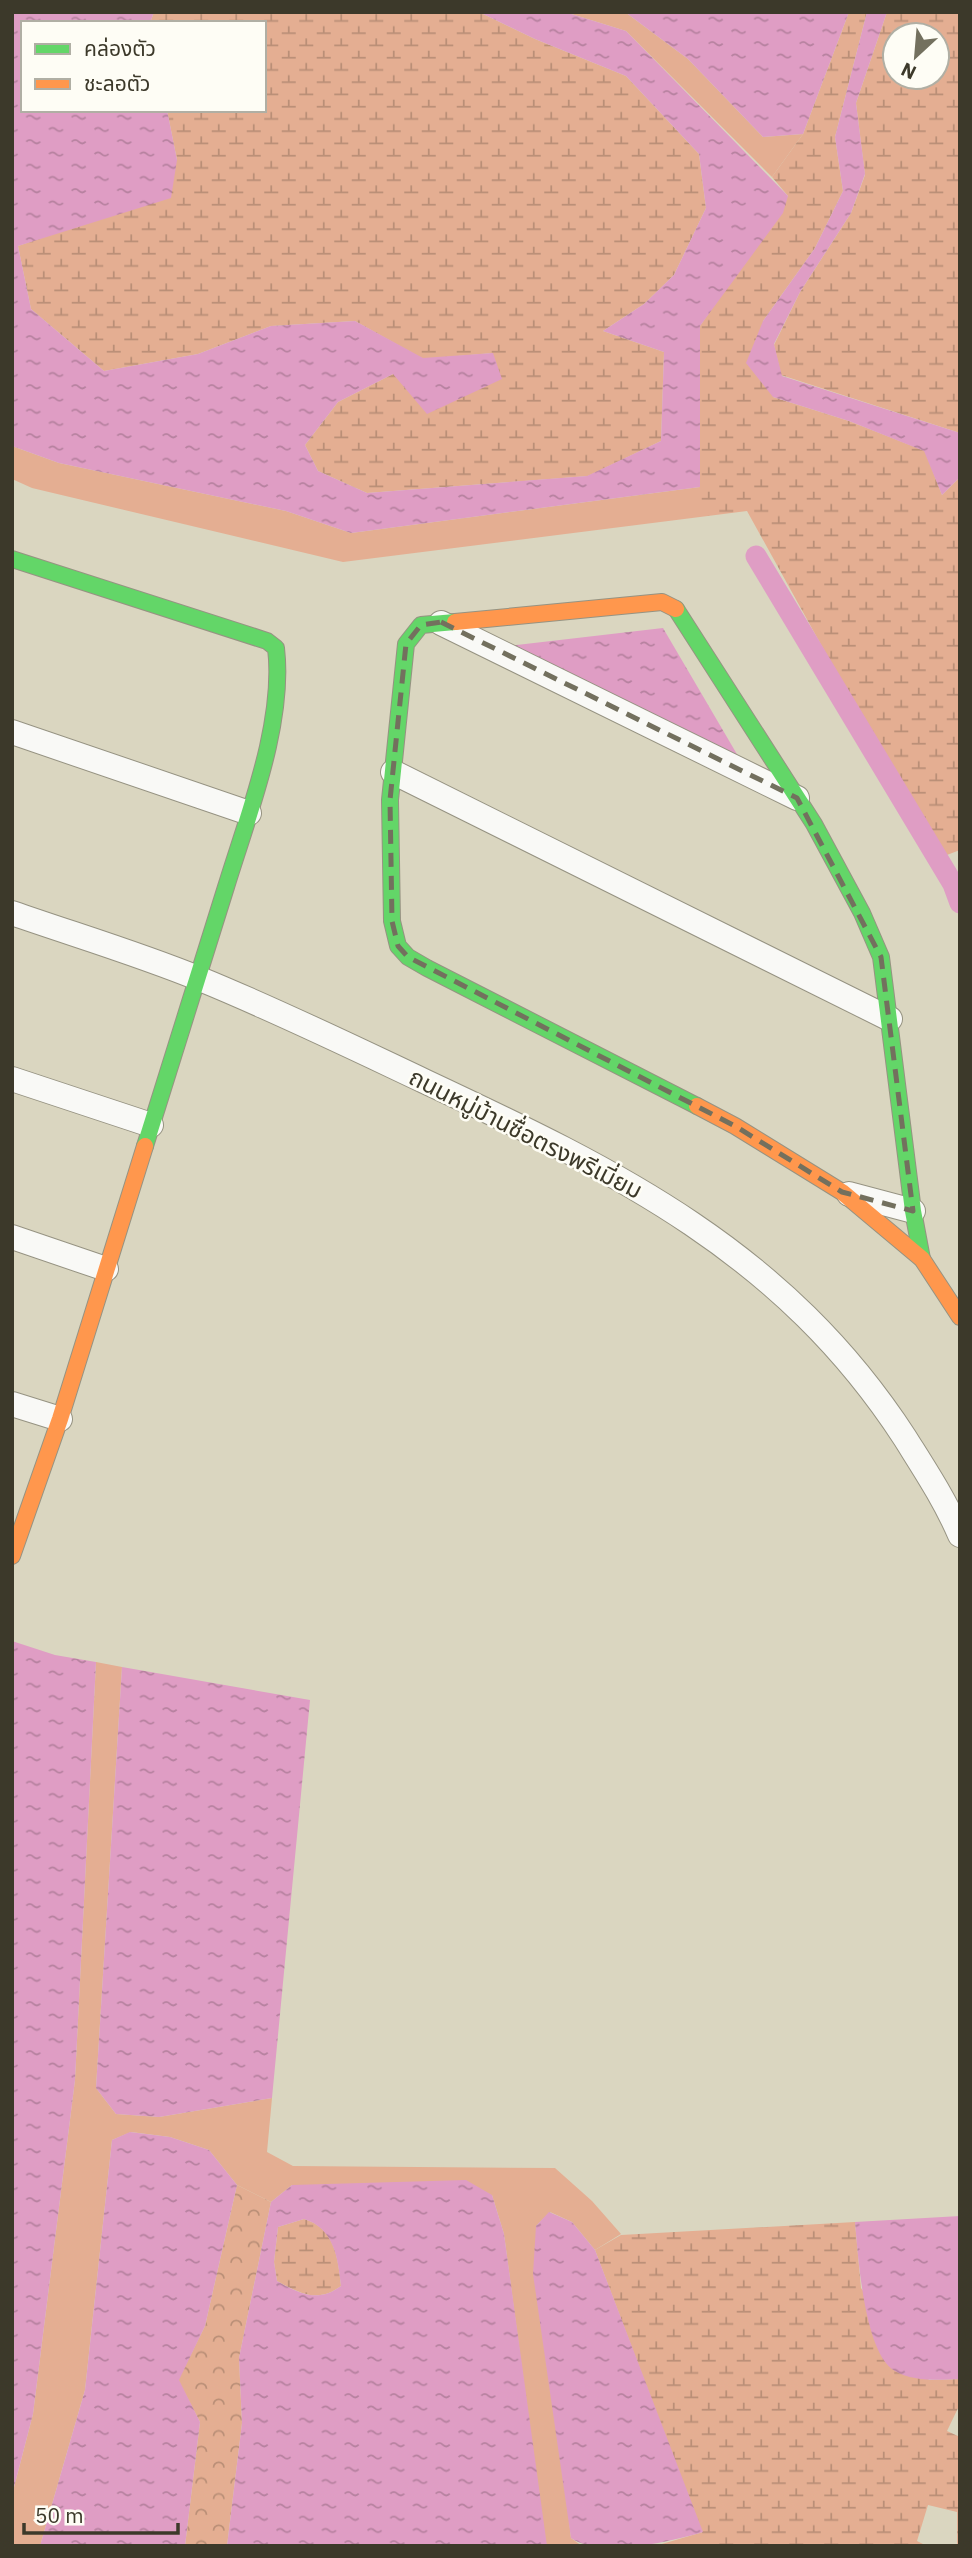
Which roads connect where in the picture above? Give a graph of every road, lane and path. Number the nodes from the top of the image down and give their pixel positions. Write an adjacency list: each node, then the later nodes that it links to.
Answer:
1 (12, 559): 6 (street)
2 (441, 622): 4 (street); 5 (street); 5 (street)
3 (12, 732): 6 (street)
4 (393, 772): 9 (street); 12 (street)
5 (797, 798): 9 (street)
6 (249, 813): 8 (street)
7 (12, 914): 8 (street, ถนนหมู่บ้านซื่อตรงพรีเมี่ยม)
8 (198, 978): 11 (street); 20 (street, ถนนหมู่บ้านซื่อตรงพรีเมี่ยม)
9 (890, 1019): 13 (street)
10 (12, 1079): 11 (street)
11 (151, 1125): 16 (street)
12 (842, 1192): 13 (street); 15 (street)
13 (913, 1211): 15 (street)
14 (12, 1237): 16 (street)
15 (922, 1259): 17 (street)
16 (106, 1269): 19 (street)
17 (960, 1317)
18 (12, 1404): 19 (street)
19 (60, 1419): 21 (street)
20 (957, 1520)
21 (12, 1556)

